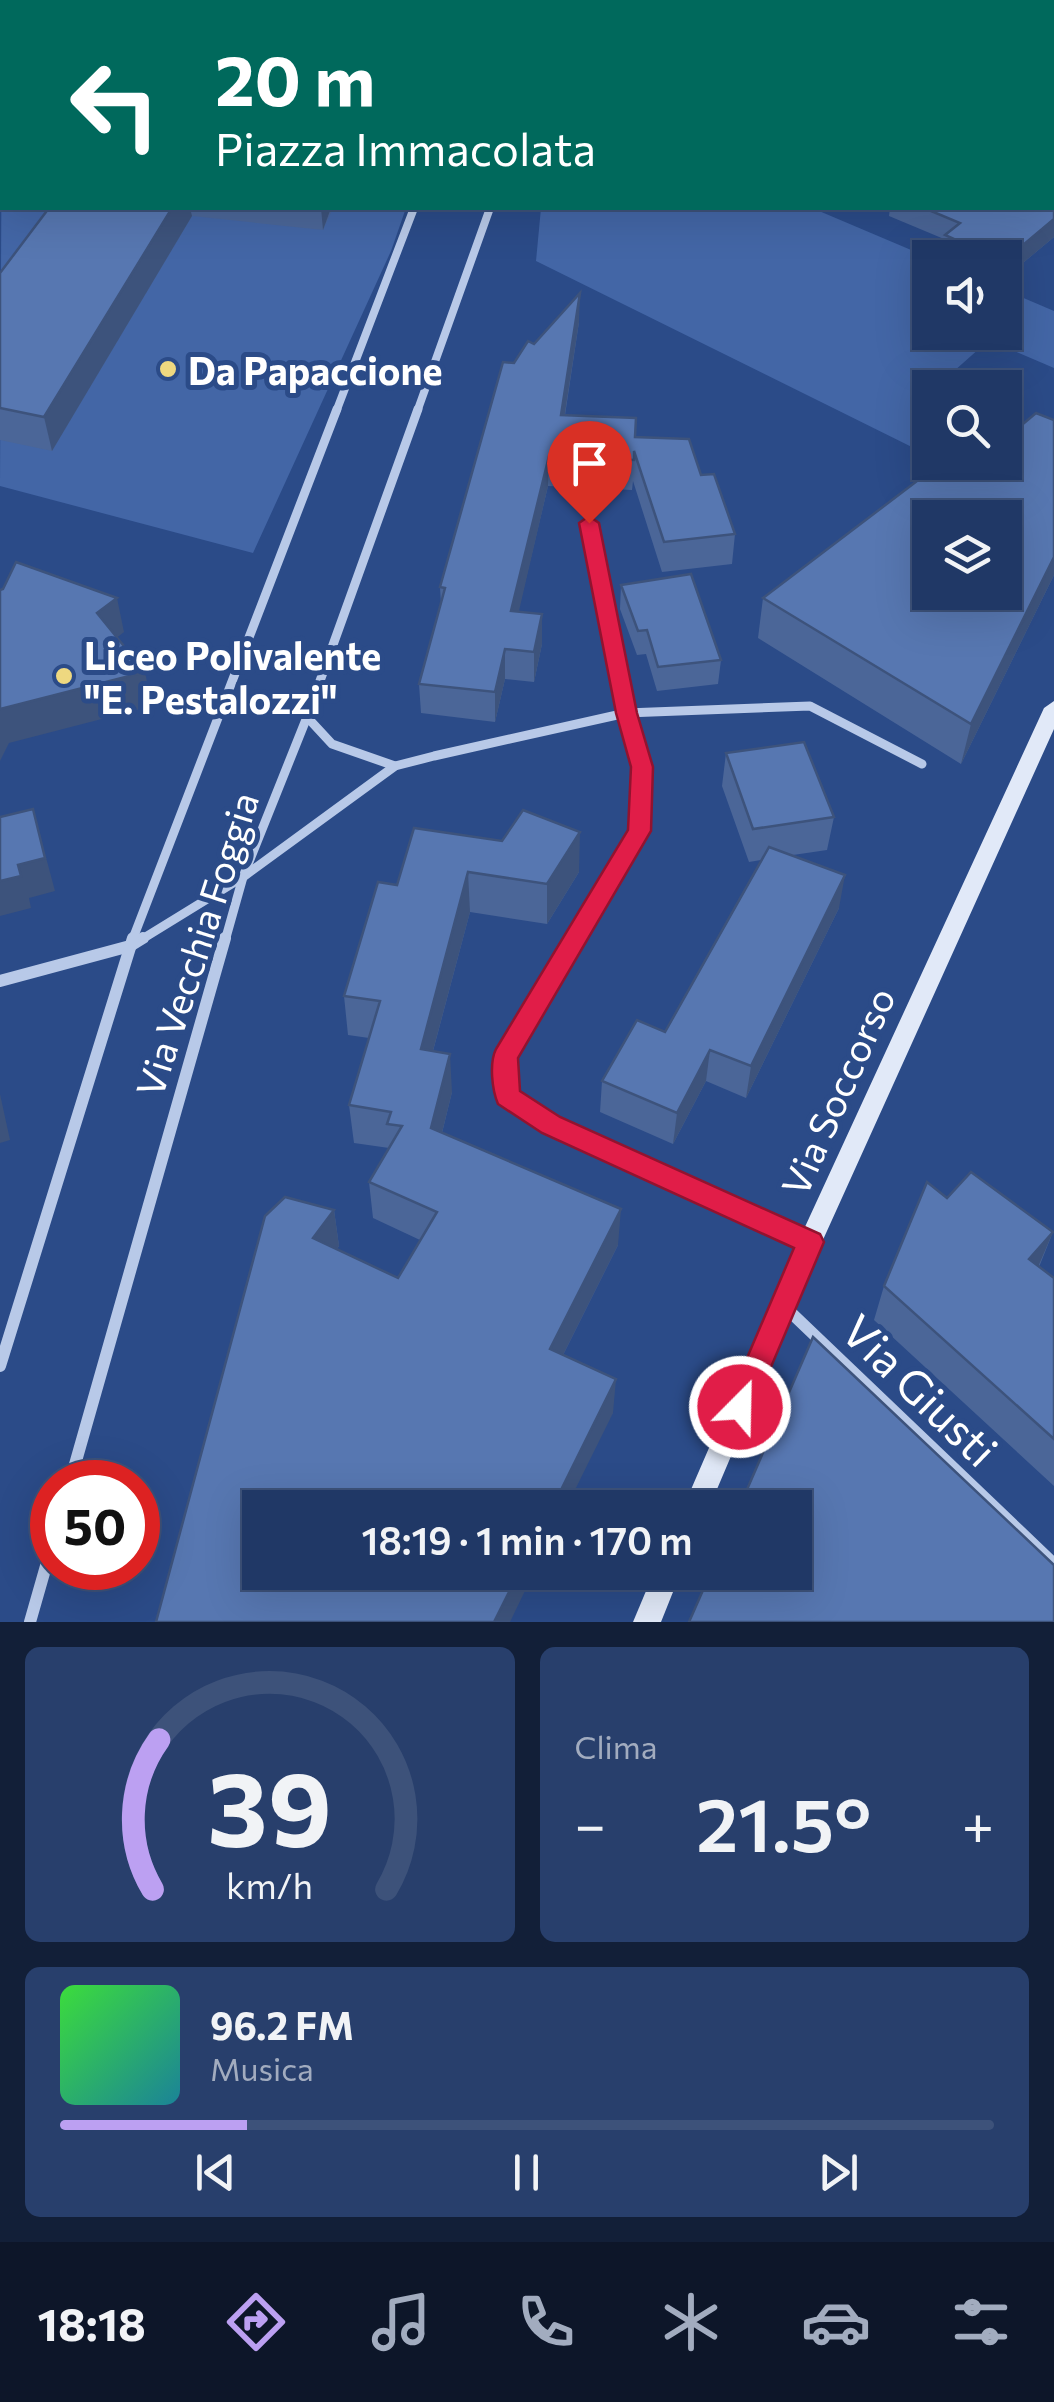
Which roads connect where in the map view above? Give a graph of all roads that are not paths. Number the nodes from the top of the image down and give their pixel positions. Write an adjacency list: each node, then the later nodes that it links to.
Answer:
1 (413, 210): 10 (street, Via Vecchia Foggia)
2 (489, 210): 6 (street, Via Vecchia Foggia)
3 (589, 523): 5 (street)
4 (1054, 708): 12 (main road, Via Soccorso)
5 (626, 713): 7 (street); 8 (street); 12 (street)
6 (308, 717): 8 (street); 9 (street, Via Vecchia Foggia)
7 (922, 764)
8 (395, 766): 9 (street)
9 (243, 877): 10 (street); 15 (street, Via Vecchia Foggia)
10 (130, 946): 11 (street); 14 (street, Via Vecchia Foggia)
11 (0, 981)
12 (810, 1242): 13 (main road, Via Soccorso)
13 (784, 1306): 16 (main road, Via Soccorso); 17 (street, Via Giusti)
14 (0, 1366)
15 (76, 1460)
16 (704, 1490)
17 (1054, 1564)
18 (39, 1590): 20 (street)
19 (660, 1590): 21 (main road)
20 (30, 1622)
21 (647, 1622)

